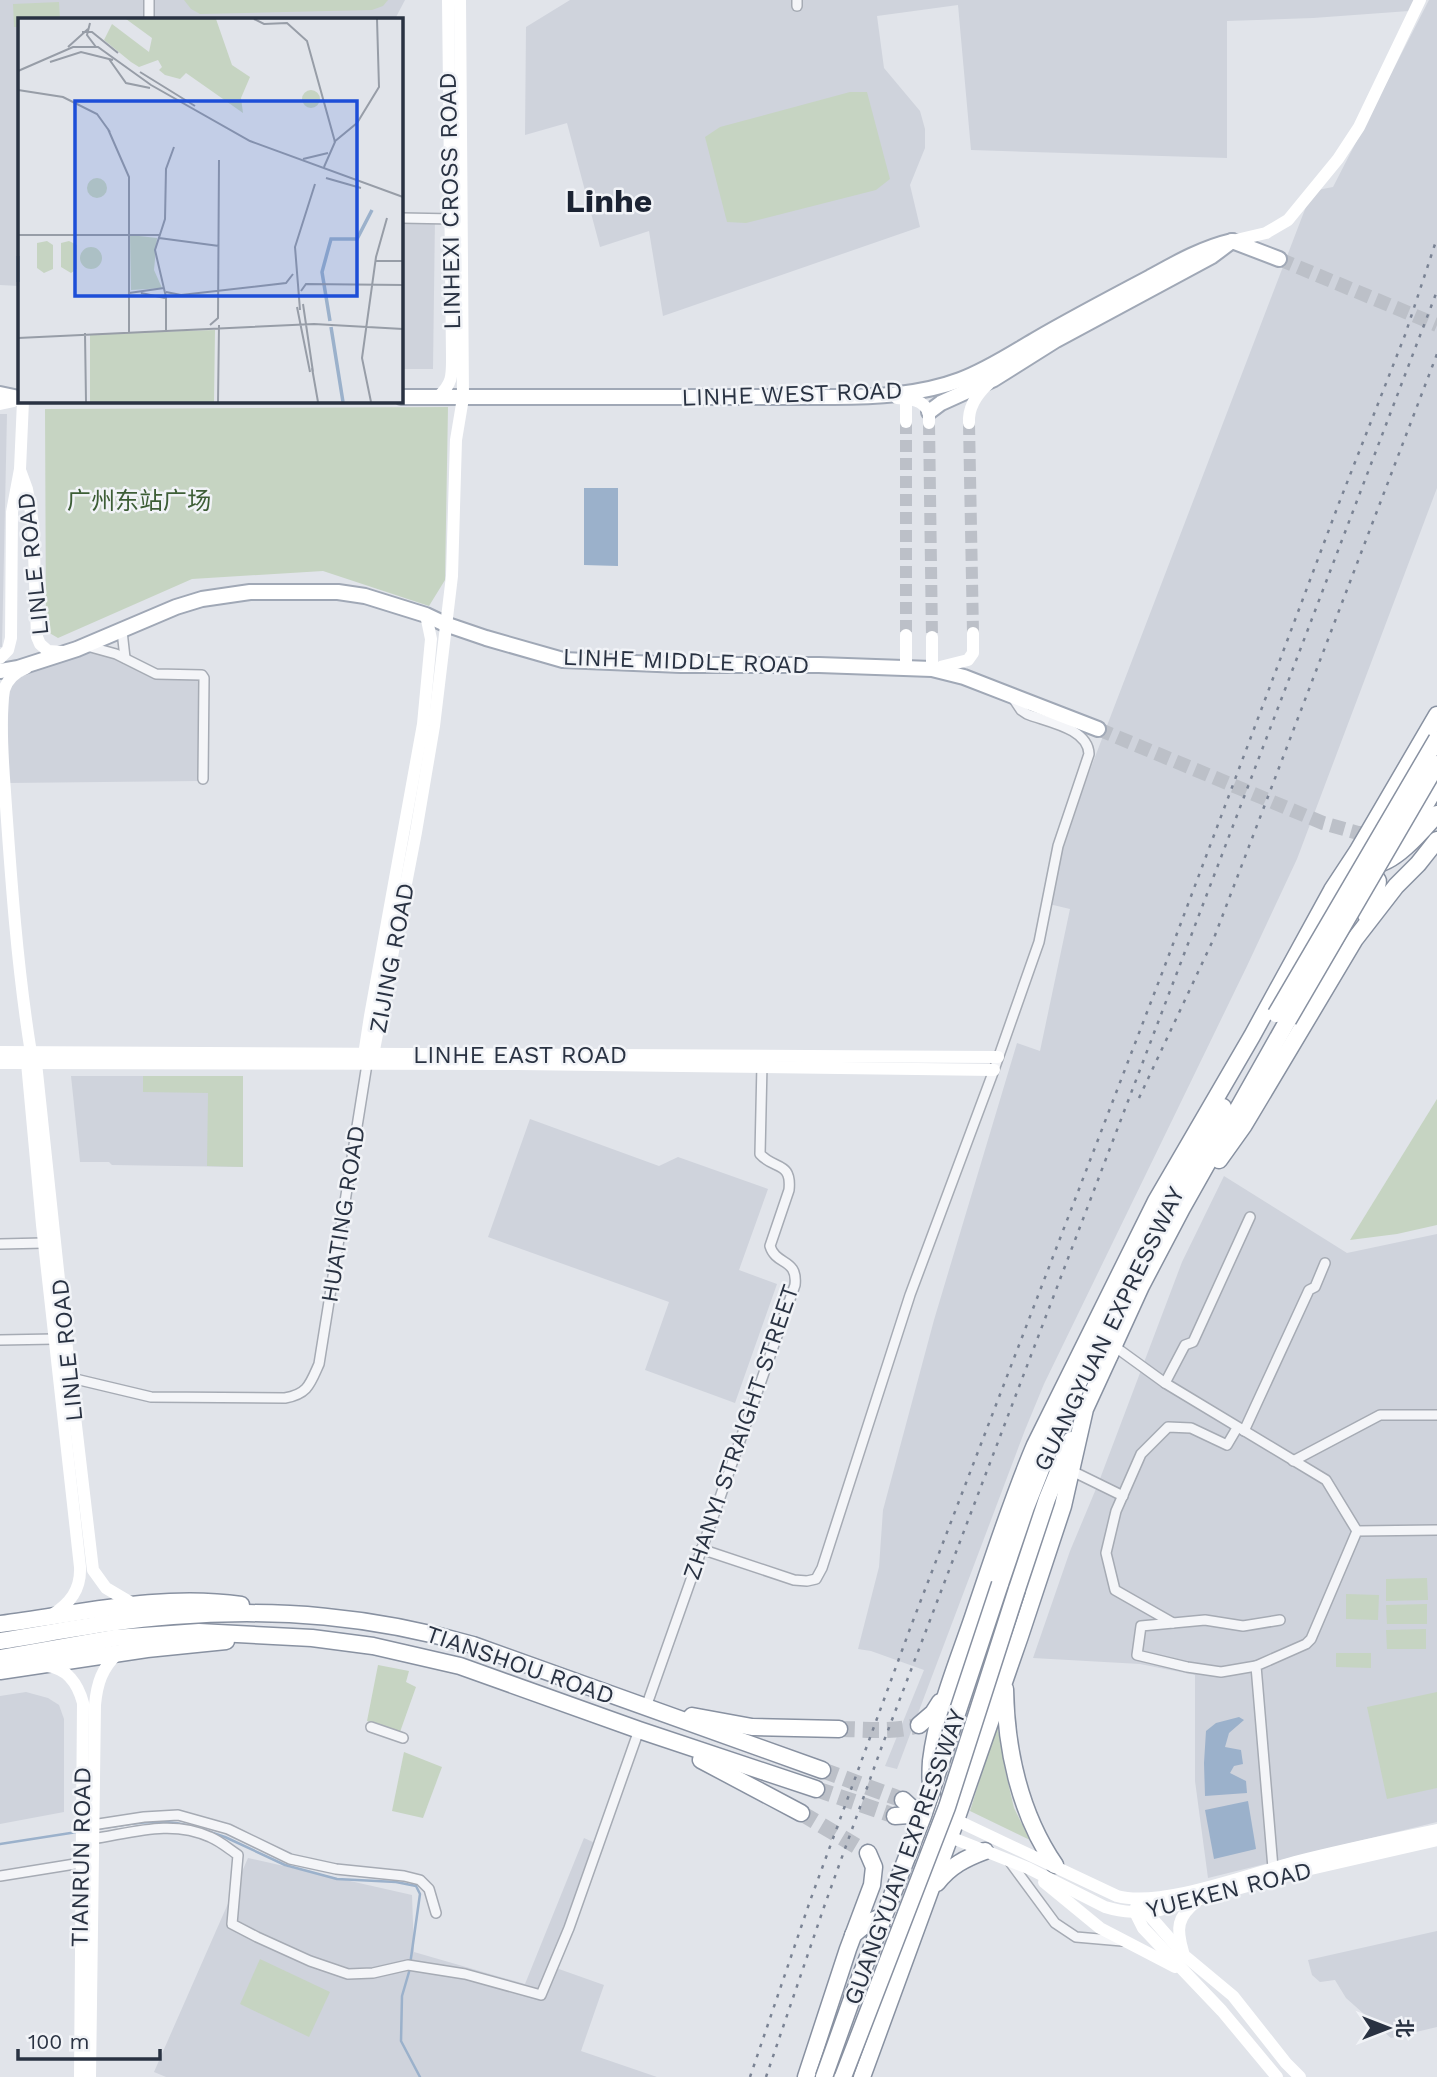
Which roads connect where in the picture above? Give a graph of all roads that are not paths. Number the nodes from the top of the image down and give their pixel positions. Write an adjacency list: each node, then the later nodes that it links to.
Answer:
1 (149, 0): 5 (street)
2 (448, 0): 7 (street, LINHEXI CROSS ROAD)
3 (460, 0): 7 (street, LINHEXI CROSS ROAD)
4 (1420, 0): 8 (street, LINHE WEST ROAD)
5 (149, 18)
6 (402, 218): 7 (street)
7 (457, 219): 15 (street, LINHEXI CROSS ROAD); 18 (street, LINHEXI CROSS ROAD)
8 (1232, 241): 9 (main road); 10 (main road, LINHE WEST ROAD); 11 (main road, LINHE WEST ROAD)
9 (1279, 259)
10 (994, 379): 13 (main road, LINHE WEST ROAD); 13 (street)
11 (934, 387): 13 (street); 16 (main road, LINHE WEST ROAD)
12 (0, 394): 17 (main road)
13 (960, 394): 23 (main road, LINHE WEST ROAD)
14 (402, 397): 15 (main road, LINHE WEST ROAD)
15 (438, 397): 18 (main road, LINHE WEST ROAD)
16 (877, 397): 18 (main road, LINHE WEST ROAD); 19 (street)
17 (18, 398)
18 (463, 398): 27 (street, ZIJING ROAD)
19 (906, 398): 23 (street); 24 (street)
20 (18, 400): 22 (street)
21 (21, 402): 25 (street, LINLE ROAD)
22 (0, 404)
23 (929, 417)
24 (906, 422)
25 (20, 469): 33 (street, LINLE ROAD); 34 (street, LINLE ROAD)
26 (426, 615): 27 (main road, LINHE MIDDLE ROAD); 28 (main road, LINHE MIDDLE ROAD); 55 (street, ZIJING ROAD)
27 (445, 624): 36 (main road, LINHE MIDDLE ROAD); 55 (street, ZIJING ROAD)
28 (122, 631): 32 (main road, LINHE MIDDLE ROAD); 35 (street)
29 (972, 632): 37 (street)
30 (906, 635): 36 (street)
31 (932, 637): 37 (street)
32 (85, 645): 33 (main road, LINHE MIDDLE ROAD); 35 (street)
33 (70, 651): 38 (main road, LINHE MIDDLE ROAD); 43 (street, LINLE ROAD)
34 (0, 658)
35 (125, 658): 45 (street)
36 (906, 668): 37 (main road, LINHE MIDDLE ROAD)
37 (932, 669): 39 (main road, LINHE MIDDLE ROAD)
38 (0, 671)
39 (1012, 696): 41 (main road, LINHE MIDDLE ROAD); 59 (street)
40 (1437, 715): 49 (highway)
41 (1098, 729)
42 (1437, 739): 53 (highway, GUANGYUAN EXPRESSWAY, bridge)
43 (1, 748): 56 (street, LINLE ROAD)
44 (1437, 764): 53 (highway, GUANGYUAN EXPRESSWAY, bridge)
45 (203, 779)
46 (1437, 785): 50 (highway)
47 (1437, 814): 50 (highway)
48 (1437, 840): 52 (highway)
49 (1357, 852): 50 (highway); 51 (highway)
50 (1396, 855)
51 (1332, 890): 52 (highway); 62 (highway)
52 (1355, 939): 60 (highway)
53 (1282, 1017): 60 (highway, GUANGYUAN EXPRESSWAY); 69 (highway, GUANGYUAN EXPRESSWAY)
54 (0, 1052): 56 (street, LINHE EAST ROAD)
55 (368, 1058): 56 (street, LINHE EAST ROAD); 57 (street, LINHE EAST ROAD); 70 (street, HUATING ROAD)
56 (32, 1060): 58 (street, LINHE EAST ROAD); 63 (street, LINLE ROAD); 70 (street, LINLE ROAD)
57 (762, 1061): 59 (street, LINHE EAST ROAD); 80 (street, ZHANYI STRAIGHT STREET)
58 (0, 1063)
59 (996, 1063): 80 (street)
60 (1198, 1182): 68 (highway, GUANGYUAN EXPRESSWAY)
61 (1250, 1217): 71 (street)
62 (1143, 1227): 69 (highway); 97 (highway)
63 (44, 1243): 64 (street); 66 (street, LINLE ROAD)
64 (0, 1244)
65 (1325, 1263): 74 (street)
66 (55, 1339): 67 (street); 70 (street, LINLE ROAD)
67 (0, 1340)
68 (1114, 1346): 71 (street); 72 (highway, GUANGYUAN EXPRESSWAY)
69 (1091, 1357): 140 (highway, GUANGYUAN EXPRESSWAY, bridge)
70 (64, 1377): 81 (street, LINLE ROAD); 83 (street, LINLE ROAD)
71 (1165, 1383): 74 (street)
72 (1085, 1409): 76 (highway); 141 (highway, GUANGYUAN EXPRESSWAY, bridge)
73 (1437, 1415): 75 (street)
74 (1241, 1429): 75 (street); 77 (street)
75 (1293, 1461): 79 (street)
76 (1072, 1471): 77 (street); 95 (highway)
77 (1123, 1496): 85 (street)
78 (1437, 1530): 79 (street)
79 (1357, 1531): 93 (street)
80 (701, 1549): 98 (street, ZHANYI STRAIGHT STREET)
81 (158, 1604): 82 (highway); 83 (highway)
82 (281, 1612): 88 (highway, TIANSHOU ROAD); 91 (highway, TIANSHOU ROAD)
83 (45, 1619): 86 (highway)
84 (1280, 1620): 85 (street)
85 (1173, 1623): 93 (street)
86 (0, 1624)
87 (274, 1636): 89 (highway); 90 (highway, TIANSHOU ROAD); 96 (highway, TIANSHOU ROAD)
88 (0, 1641)
89 (118, 1653): 92 (highway); 114 (street, TIANRUN ROAD)
90 (0, 1658)
91 (527, 1664): 96 (highway); 98 (highway, TIANSHOU ROAD)
92 (37, 1665): 94 (highway); 114 (street, TIANRUN ROAD)
93 (1256, 1666): 123 (street)
94 (0, 1671)
95 (1005, 1678): 99 (highway); 121 (highway)
96 (519, 1687): 103 (highway, TIANSHOU ROAD)
97 (947, 1691): 99 (highway); 100 (highway); 111 (highway)
98 (646, 1707): 102 (highway); 105 (highway, TIANSHOU ROAD)
99 (993, 1712): 106 (highway)
100 (919, 1725)
101 (371, 1727): 104 (street)
102 (839, 1729)
103 (639, 1730): 107 (highway, TIANSHOU ROAD); 109 (highway); 114 (street)
104 (403, 1738)
105 (822, 1770)
106 (972, 1776): 111 (highway); 112 (highway)
107 (816, 1789)
108 (903, 1800): 111 (highway)
109 (801, 1813)
110 (895, 1816): 111 (highway)
111 (926, 1818): 112 (highway); 115 (highway); 126 (highway)
112 (956, 1820): 115 (highway); 121 (street, YUEKEN ROAD)
113 (1437, 1830): 123 (street, YUEKEN ROAD)
114 (88, 1832): 120 (street, TIANRUN ROAD); 128 (street); 138 (street, TIANRUN ROAD)
115 (950, 1837): 117 (street, YUEKEN ROAD); 126 (highway)
116 (1437, 1840): 125 (street, YUEKEN ROAD)
117 (985, 1850): 119 (street, YUEKEN ROAD); 126 (highway)
118 (868, 1853): 130 (highway)
119 (1009, 1861): 122 (street, YUEKEN ROAD); 131 (street)
120 (81, 1863): 124 (street); 137 (street, TIANRUN ROAD)
121 (1055, 1865): 127 (street, YUEKEN ROAD)
122 (1028, 1868): 129 (street, YUEKEN ROAD); 131 (street)
123 (1273, 1868): 127 (street, YUEKEN ROAD)
124 (0, 1876)
125 (1199, 1899): 129 (street, YUEKEN ROAD); 133 (street)
126 (926, 1900): 132 (highway)
127 (1136, 1900): 129 (street)
128 (436, 1913)
129 (1141, 1913): 133 (street); 134 (street)
130 (853, 1935): 132 (highway); 135 (highway)
131 (1123, 1942): 134 (street)
132 (906, 1955): 136 (highway)
133 (1185, 1955): 144 (street)
134 (1185, 1973): 143 (street)
135 (830, 2003): 136 (highway); 139 (highway)
136 (881, 2023): 142 (highway)
137 (80, 2077)
138 (90, 2077)
139 (806, 2077)
140 (824, 2077)
141 (843, 2077)
142 (863, 2077)
143 (1277, 2077)
144 (1300, 2077)

